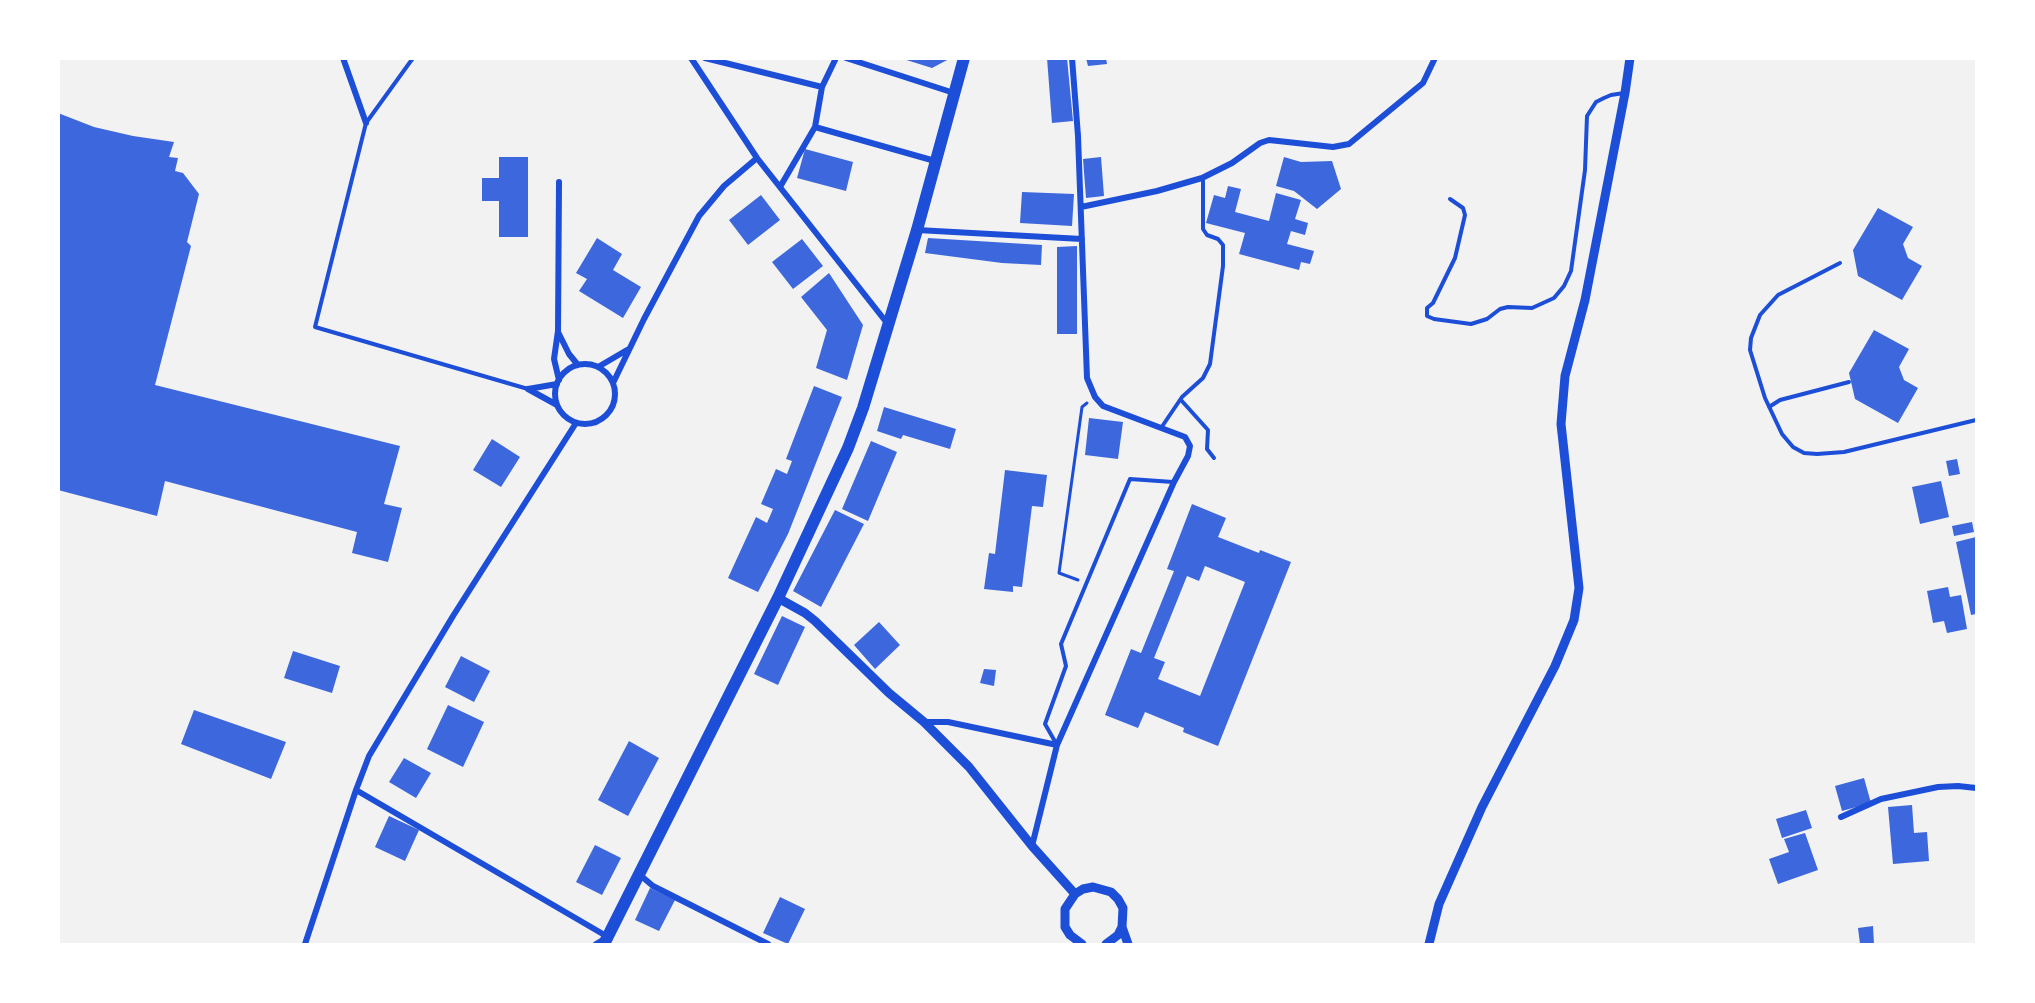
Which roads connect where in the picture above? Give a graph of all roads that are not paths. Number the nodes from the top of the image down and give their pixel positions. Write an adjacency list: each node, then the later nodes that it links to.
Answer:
1 (344, 58): 14 (street)
2 (413, 58): 14 (lane)
3 (691, 58): 16 (street)
4 (705, 58): 11 (street)
5 (836, 58): 11 (street)
6 (846, 58): 12 (street)
7 (964, 58): 12 (main road)
8 (1072, 58): 22 (street)
9 (1435, 58): 18 (street)
10 (1630, 58): 13 (street)
11 (822, 87): 15 (street)
12 (955, 93): 17 (main road)
13 (1625, 93): 21 (lane); 60 (street)
14 (366, 123): 34 (lane)
15 (815, 127): 17 (street); 20 (street)
16 (757, 158): 20 (street); 28 (street)
17 (935, 161): 23 (main road)
18 (1202, 179): 22 (street); 35 (lane)
19 (559, 182): 27 (street)
20 (780, 187): 26 (street)
21 (1450, 199)
22 (1081, 207): 24 (street)
23 (917, 230): 24 (street); 26 (main road)
24 (1082, 239): 40 (street)
25 (1839, 264): 37 (lane)
26 (889, 324): 43 (main road)
27 (558, 331): 29 (street); 31 (street)
28 (628, 350): 30 (street); 33 (street)
29 (578, 365): 30 (street); 31 (street)
30 (598, 367): 33 (street)
31 (558, 382): 34 (street); 36 (street)
32 (1849, 382): 37 (lane)
33 (612, 383): 39 (street)
34 (528, 389): 36 (street)
35 (1181, 400): 40 (lane); 41 (lane)
36 (557, 405): 39 (street)
37 (1769, 407): 38 (lane)
38 (1977, 420)
39 (576, 423): 47 (street)
40 (1161, 428): 42 (street)
41 (1214, 458)
42 (1174, 482): 45 (street); 45 (lane)
43 (780, 595): 44 (street); 50 (main road)
44 (924, 722): 45 (street); 49 (street)
45 (1057, 745): 49 (street)
46 (1977, 788): 48 (street)
47 (356, 790): 53 (street); 54 (street)
48 (1841, 817)
49 (1032, 846): 51 (street)
50 (639, 874): 53 (main road); 56 (street)
51 (1075, 894): 52 (street); 57 (street)
52 (1122, 927): 58 (street); 59 (street)
53 (606, 941): 55 (street)
54 (305, 945)
55 (596, 945)
56 (768, 945)
57 (1082, 945)
58 (1106, 945)
59 (1128, 945)
60 (1429, 945)

